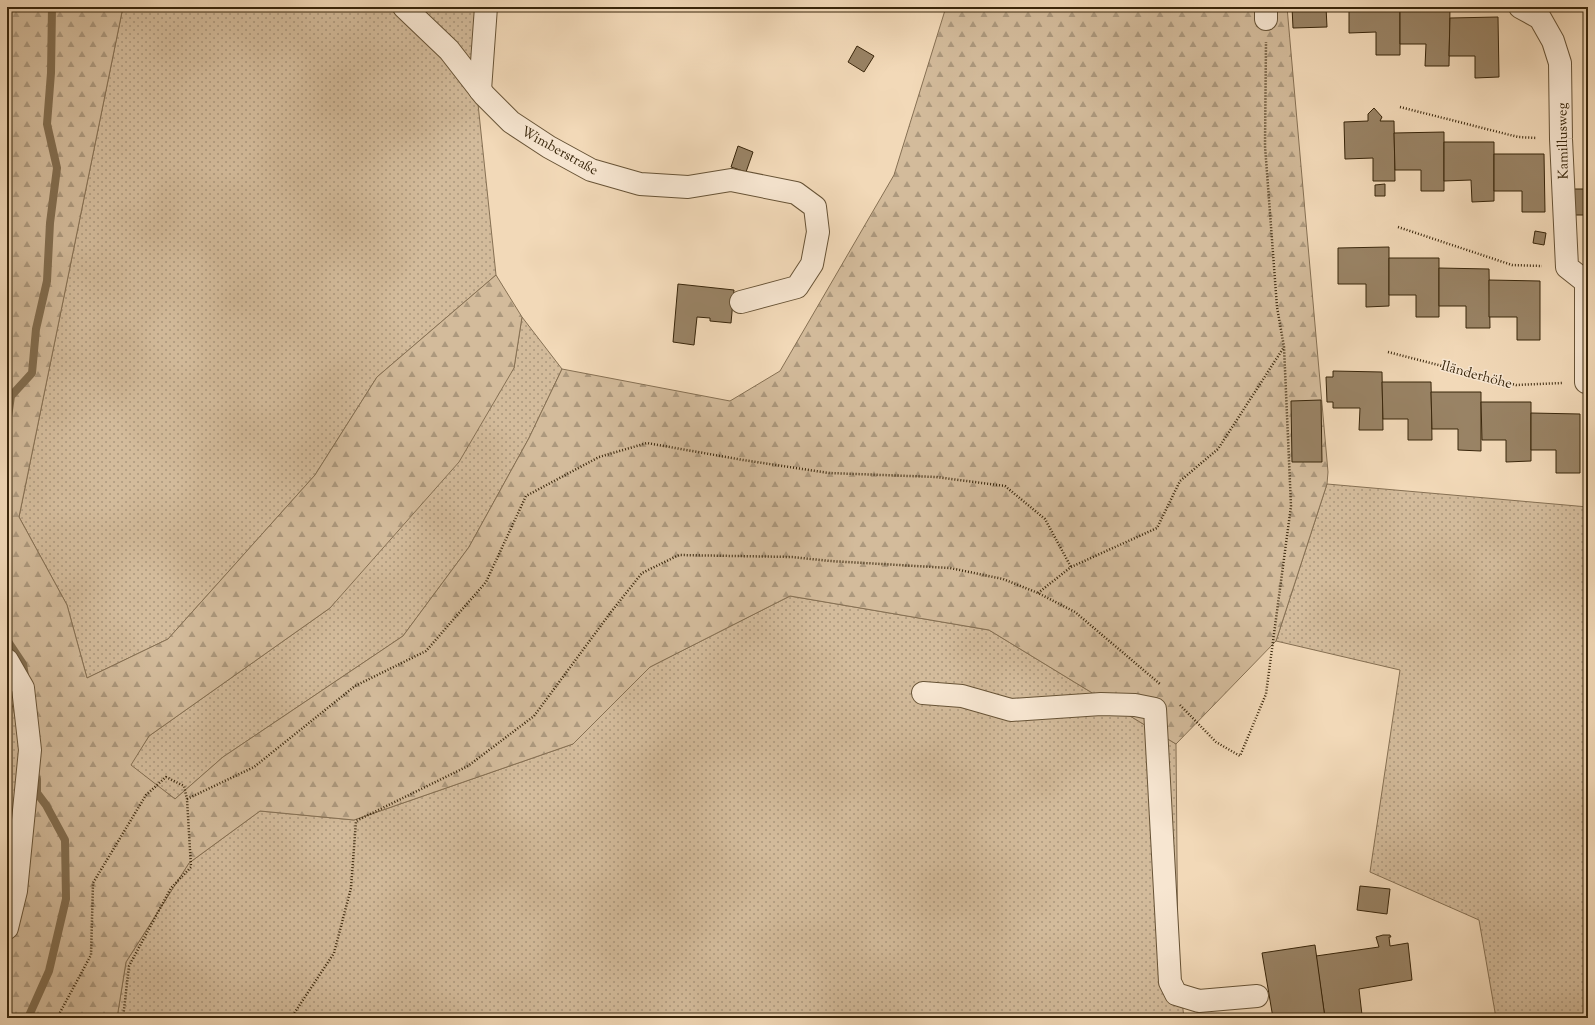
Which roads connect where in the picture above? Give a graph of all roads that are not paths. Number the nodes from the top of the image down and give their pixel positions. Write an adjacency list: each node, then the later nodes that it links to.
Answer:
1 (404, 7): 4 (street, Wimberstraße)
2 (486, 7): 4 (street)
3 (1520, 7): 5 (street, Kamillusweg)
4 (480, 90): 6 (street, Wimberstraße)
5 (1587, 282): 7 (street)
6 (741, 302)
7 (1586, 382)
8 (7, 660): 10 (street)
9 (923, 693): 11 (street)
10 (7, 928)
11 (1257, 996)

